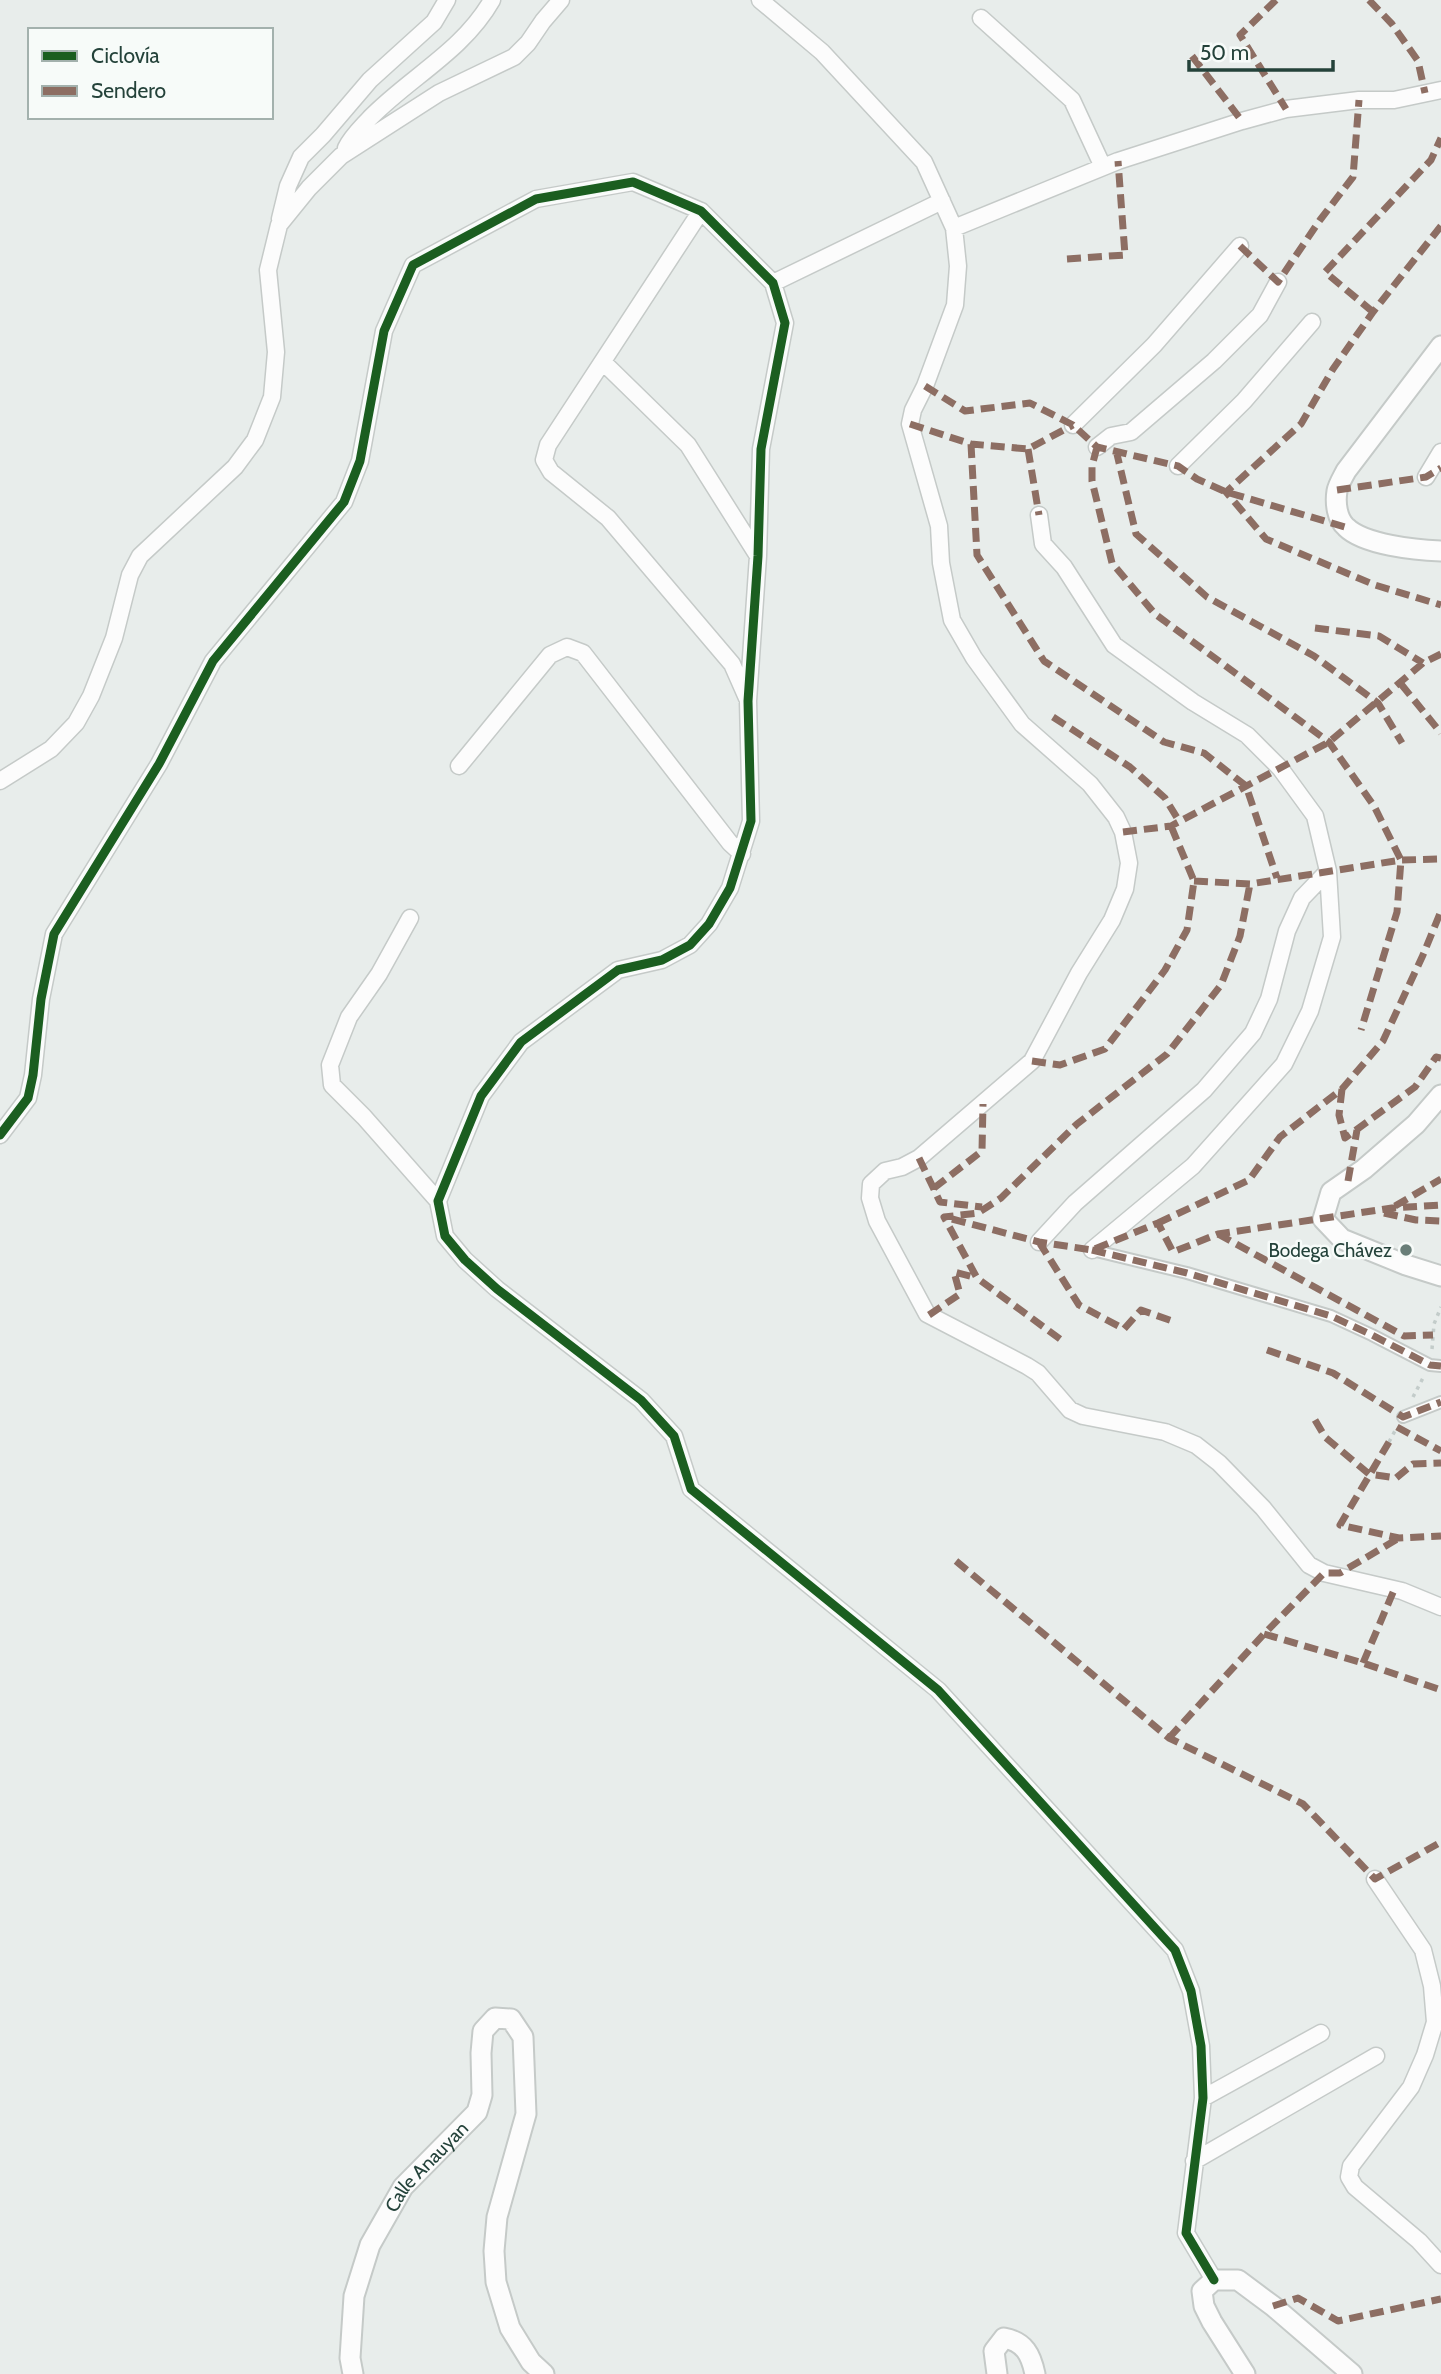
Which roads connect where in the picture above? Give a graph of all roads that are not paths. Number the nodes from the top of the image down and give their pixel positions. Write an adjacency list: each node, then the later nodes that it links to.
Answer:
1 (447, 0): 11 (street)
2 (492, 0): 7 (street)
3 (561, 0): 7 (street)
4 (760, 0): 9 (street)
5 (981, 18): 8 (street)
6 (1441, 90): 8 (street)
7 (341, 156): 11 (street)
8 (1103, 167): 12 (street)
9 (942, 201): 12 (street); 15 (street)
10 (701, 211): 15 (street); 18 (street); 34 (street)
11 (279, 225): 29 (street)
12 (954, 228): 42 (street)
13 (1240, 246): 19 (street)
14 (1278, 282): 20 (street)
15 (773, 283): 26 (street)
16 (1312, 323): 22 (street)
17 (1441, 346): 25 (street)
18 (603, 362): 26 (street); 27 (street)
19 (1073, 425)
20 (1097, 447)
21 (1441, 452): 23 (street)
22 (1178, 466)
23 (1426, 477)
24 (1038, 515): 31 (street)
25 (1441, 551)
26 (758, 556): 27 (street)
27 (748, 701): 30 (street)
28 (459, 766): 30 (street)
29 (0, 781)
30 (742, 854): 35 (street)
31 (1328, 871): 36 (street); 37 (street)
32 (410, 918): 35 (street)
33 (1441, 1095): 38 (street)
34 (0, 1135)
35 (438, 1200): 46 (street)
36 (1039, 1242)
37 (1092, 1250): 39 (street)
38 (1441, 1276)
39 (1441, 1366)
40 (1441, 1402): 41 (street)
41 (1403, 1417)
42 (1441, 1607)
43 (1375, 1880): 48 (street)
44 (1321, 2033): 46 (street)
45 (1376, 2056): 47 (street)
46 (1203, 2098): 47 (street)
47 (1194, 2161): 49 (street)
48 (1441, 2265)
49 (1214, 2280): 54 (street); 55 (street)
50 (353, 2374): 51 (street, Calle Anauyan)
51 (544, 2374)
52 (997, 2374): 53 (street)
53 (1035, 2374)
54 (1245, 2374)
55 (1352, 2374)

